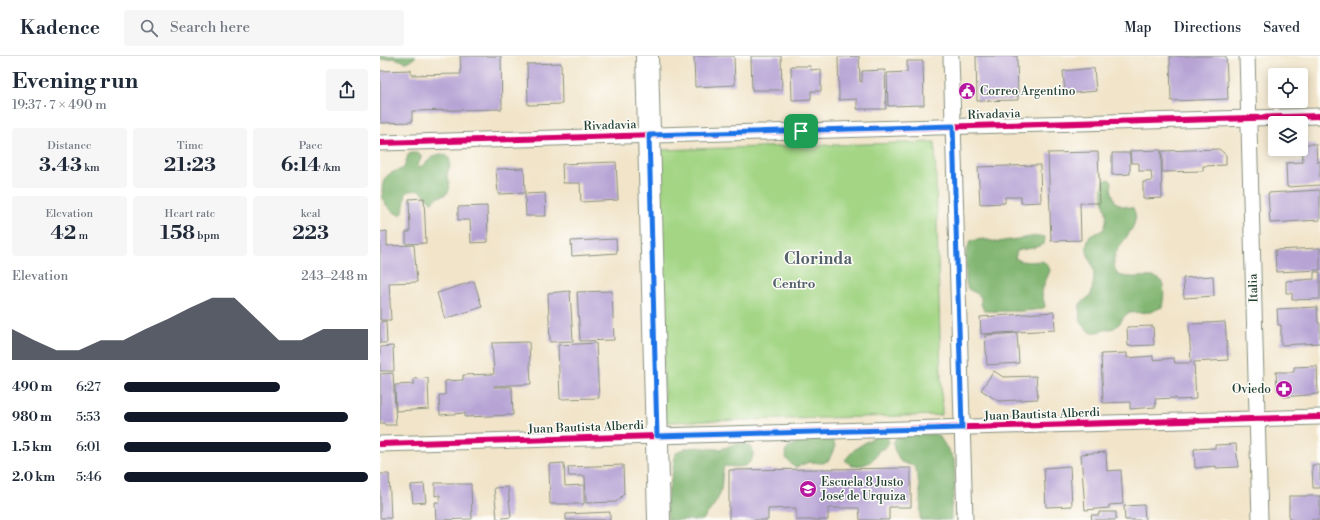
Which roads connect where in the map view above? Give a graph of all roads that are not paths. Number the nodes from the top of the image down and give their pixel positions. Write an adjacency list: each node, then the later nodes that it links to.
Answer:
1 (647, 56): 7 (main road)
2 (951, 56): 6 (street)
3 (1247, 56): 5 (street, Italia)
4 (1320, 116): 5 (street, Rivadavia)
5 (1248, 118): 6 (street, Rivadavia); 10 (street, Italia)
6 (953, 126): 7 (street, Rivadavia); 11 (street)
7 (649, 135): 8 (street, Rivadavia); 12 (main road)
8 (380, 143)
9 (1320, 417): 10 (street, Juan Bautista Alberdi)
10 (1257, 419): 11 (street, Juan Bautista Alberdi); 16 (street, Italia)
11 (962, 428): 12 (street, Juan Bautista Alberdi); 15 (street)
12 (657, 436): 13 (street, Juan Bautista Alberdi); 14 (main road)
13 (380, 444)
14 (659, 520)
15 (965, 520)
16 (1260, 520)

